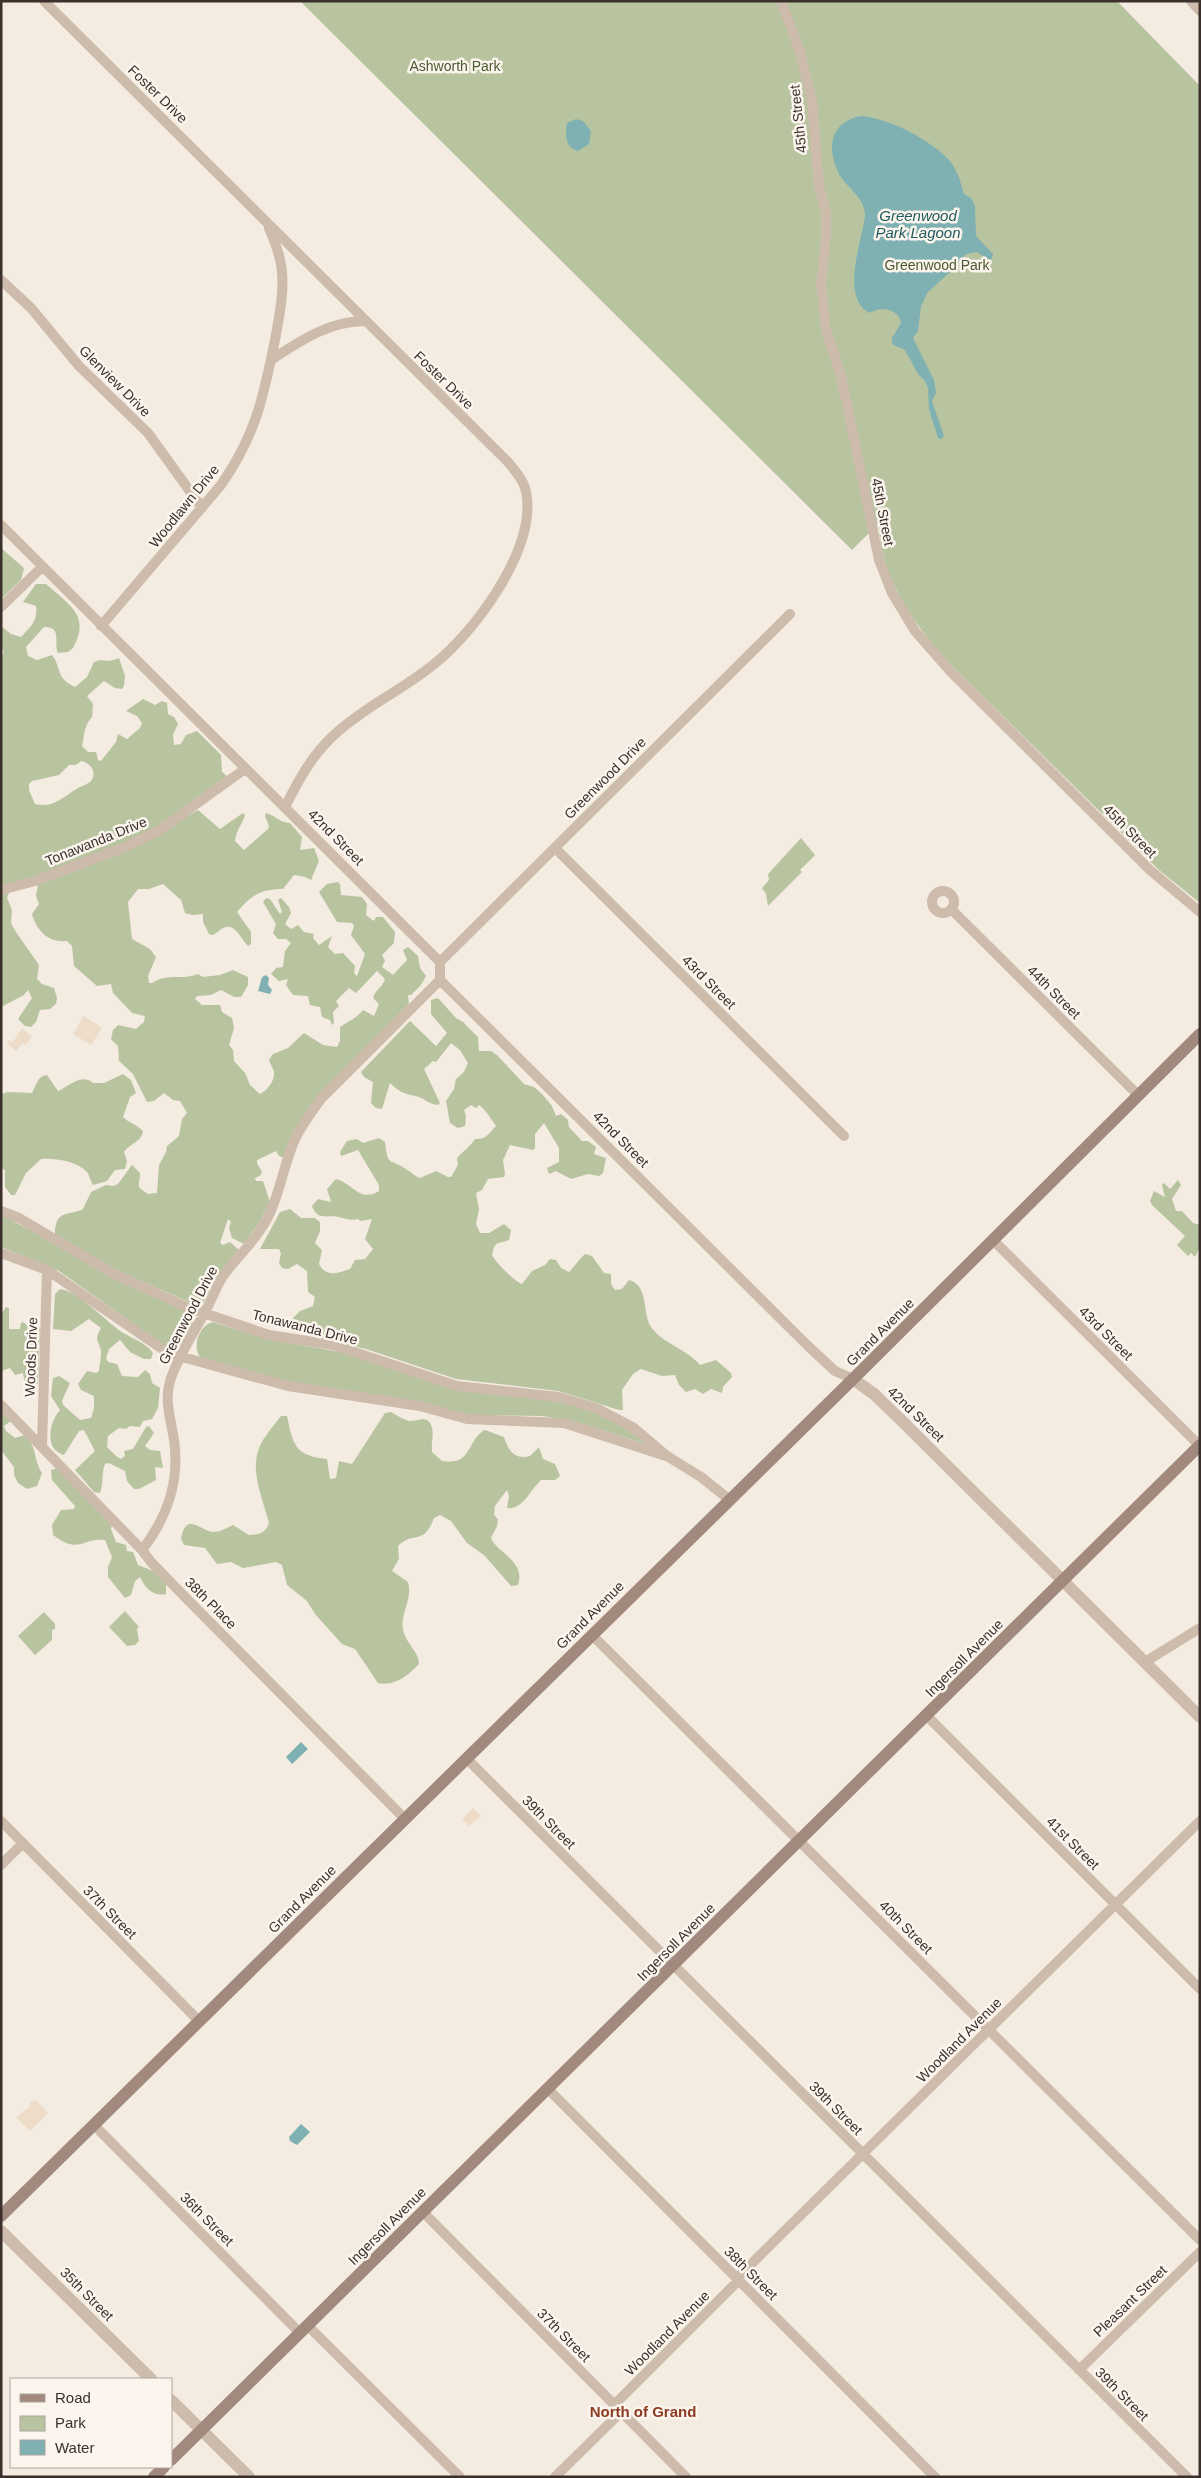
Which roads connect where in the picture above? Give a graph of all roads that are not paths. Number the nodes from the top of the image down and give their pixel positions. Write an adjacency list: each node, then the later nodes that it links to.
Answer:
1 (44, 1): 5 (street, Foster Drive)
2 (781, 1): 20 (street, 45th Street)
3 (1191, 1): 4 (street)
4 (1200, 11)
5 (265, 221): 7 (street, Foster Drive); 8 (street, Woodlawn Drive)
6 (1, 280): 9 (street, Glenview Drive)
7 (365, 321): 8 (street); 16 (street, Foster Drive)
8 (271, 360): 9 (street, Woodlawn Drive)
9 (202, 508): 14 (street, Woodlawn Drive)
10 (1, 525): 11 (street, 42nd Street)
11 (42, 567): 12 (street); 14 (street, 42nd Street)
12 (1, 607)
13 (790, 614): 17 (street, Greenwood Drive)
14 (102, 626): 15 (street, 42nd Street)
15 (244, 769): 16 (street, 42nd Street); 18 (street, Tonawanda Drive)
16 (285, 807): 21 (street, 42nd Street)
17 (554, 848): 21 (street, Greenwood Drive); 25 (street, 43rd Street)
18 (1, 890)
19 (951, 909): 24 (street, 44th Street)
20 (1200, 912)
21 (440, 962): 22 (street)
22 (440, 980): 30 (street, Greenwood Drive); 32 (street, 42nd Street)
23 (1200, 1034): 24 (main road, Grand Avenue)
24 (1138, 1095): 27 (main road, Grand Avenue)
25 (844, 1136)
26 (1, 1211): 30 (street, Tonawanda Drive)
27 (993, 1240): 32 (main road, Grand Avenue); 34 (street, 43rd Street)
28 (1, 1253): 29 (street, Tonawanda Drive)
29 (47, 1270): 31 (street, Tonawanda Drive); 35 (street, Woods Drive)
30 (204, 1313): 31 (street, Greenwood Drive); 36 (street, Tonawanda Drive)
31 (181, 1356): 36 (street, Tonawanda Drive); 38 (street, Greenwood Drive)
32 (853, 1379): 37 (main road, Grand Avenue); 39 (street, 42nd Street)
33 (1, 1405): 35 (street, 38th Place)
34 (1200, 1445): 39 (main road, Ingersoll Avenue)
35 (42, 1446): 38 (street, 38th Place)
36 (667, 1456): 37 (street, Tonawanda Drive)
37 (730, 1500): 41 (main road, Grand Avenue)
38 (142, 1550): 46 (street, 38th Place)
39 (1064, 1581): 42 (street, 42nd Street); 43 (main road, Ingersoll Avenue)
40 (1200, 1628): 42 (street)
41 (592, 1635): 45 (main road, Grand Avenue); 49 (street, 40th Street)
42 (1145, 1662): 44 (street, 42nd Street)
43 (927, 1716): 49 (main road, Ingersoll Avenue); 52 (street, 41st Street)
44 (1200, 1717)
45 (466, 1758): 46 (main road, Grand Avenue); 53 (street, 39th Street)
46 (404, 1818): 55 (main road, Grand Avenue)
47 (1, 1821): 50 (street, 37th Street)
48 (1200, 1822): 52 (street, Woodland Avenue)
49 (800, 1841): 53 (main road, Ingersoll Avenue); 56 (street, 40th Street)
50 (23, 1843): 51 (street); 55 (street, 37th Street)
51 (1, 1865)
52 (1115, 1905): 54 (street, 41st Street); 56 (street, Woodland Avenue)
53 (675, 1964): 57 (main road, Ingersoll Avenue); 59 (street, 39th Street)
54 (1200, 1989)
55 (199, 2021): 58 (main road, Grand Avenue)
56 (989, 2030): 59 (street, Woodland Avenue); 63 (street, 40th Street)
57 (548, 2089): 60 (main road, Ingersoll Avenue); 65 (street, 38th Street)
58 (94, 2125): 61 (main road, Grand Avenue); 66 (street, 36th Street)
59 (862, 2154): 65 (street, Woodland Avenue); 67 (street, 39th Street)
60 (423, 2212): 66 (main road, Ingersoll Avenue); 70 (street, 37th Street)
61 (1, 2216)
62 (1, 2231): 68 (street, 35th Street)
63 (1200, 2240)
64 (1200, 2252): 67 (street, Pleasant Street)
65 (738, 2279): 70 (street, Woodland Avenue); 79 (street, 38th Street)
66 (304, 2329): 71 (main road, Ingersoll Avenue); 76 (street, 36th Street)
67 (1079, 2370): 80 (street, 39th Street)
68 (150, 2378)
69 (172, 2401): 71 (street)
70 (617, 2408): 77 (street, Woodland Avenue); 78 (street, 37th Street)
71 (202, 2430): 72 (main road, Ingersoll Avenue); 75 (street)
72 (172, 2459)
73 (163, 2468): 74 (main road)
74 (154, 2477)
75 (249, 2477)
76 (460, 2477)
77 (555, 2477)
78 (686, 2477)
79 (935, 2477)
80 (1187, 2477)

